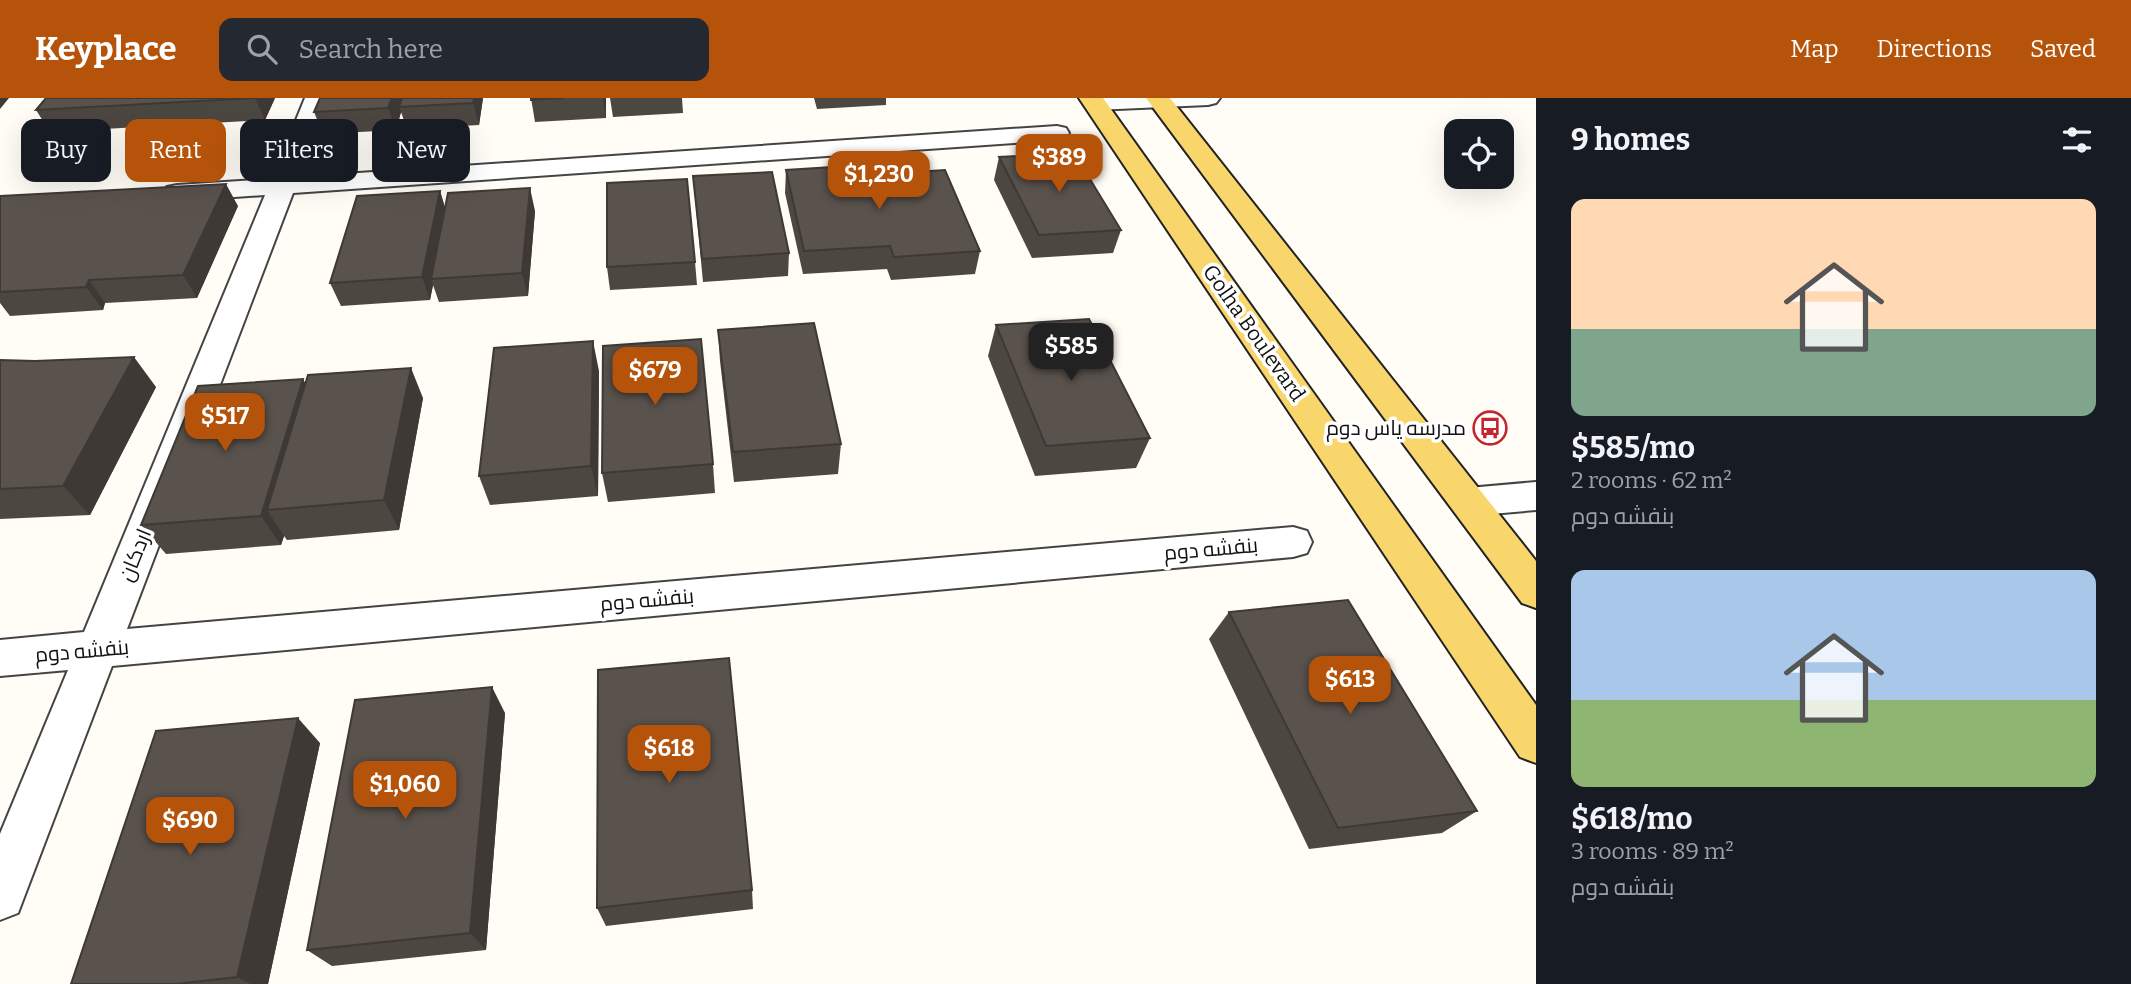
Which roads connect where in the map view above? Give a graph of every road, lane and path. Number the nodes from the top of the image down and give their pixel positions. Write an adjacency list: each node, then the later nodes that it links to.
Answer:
1 (317, 98): 6 (street, اردکان)
2 (1208, 98): 3 (street)
3 (1159, 99): 4 (street); 9 (main road)
4 (1093, 101): 14 (main road, Golha Boulevard)
5 (1057, 133): 6 (street)
6 (281, 187): 7 (street); 12 (street, اردکان)
7 (147, 195)
8 (1536, 496): 9 (street)
9 (1468, 502): 11 (main road)
10 (1293, 542): 12 (street, بنفشه دوم)
11 (1536, 591)
12 (97, 649): 13 (street, بنفشه دوم); 15 (street, اردکان)
13 (0, 658)
14 (1536, 742)
15 (0, 895)

